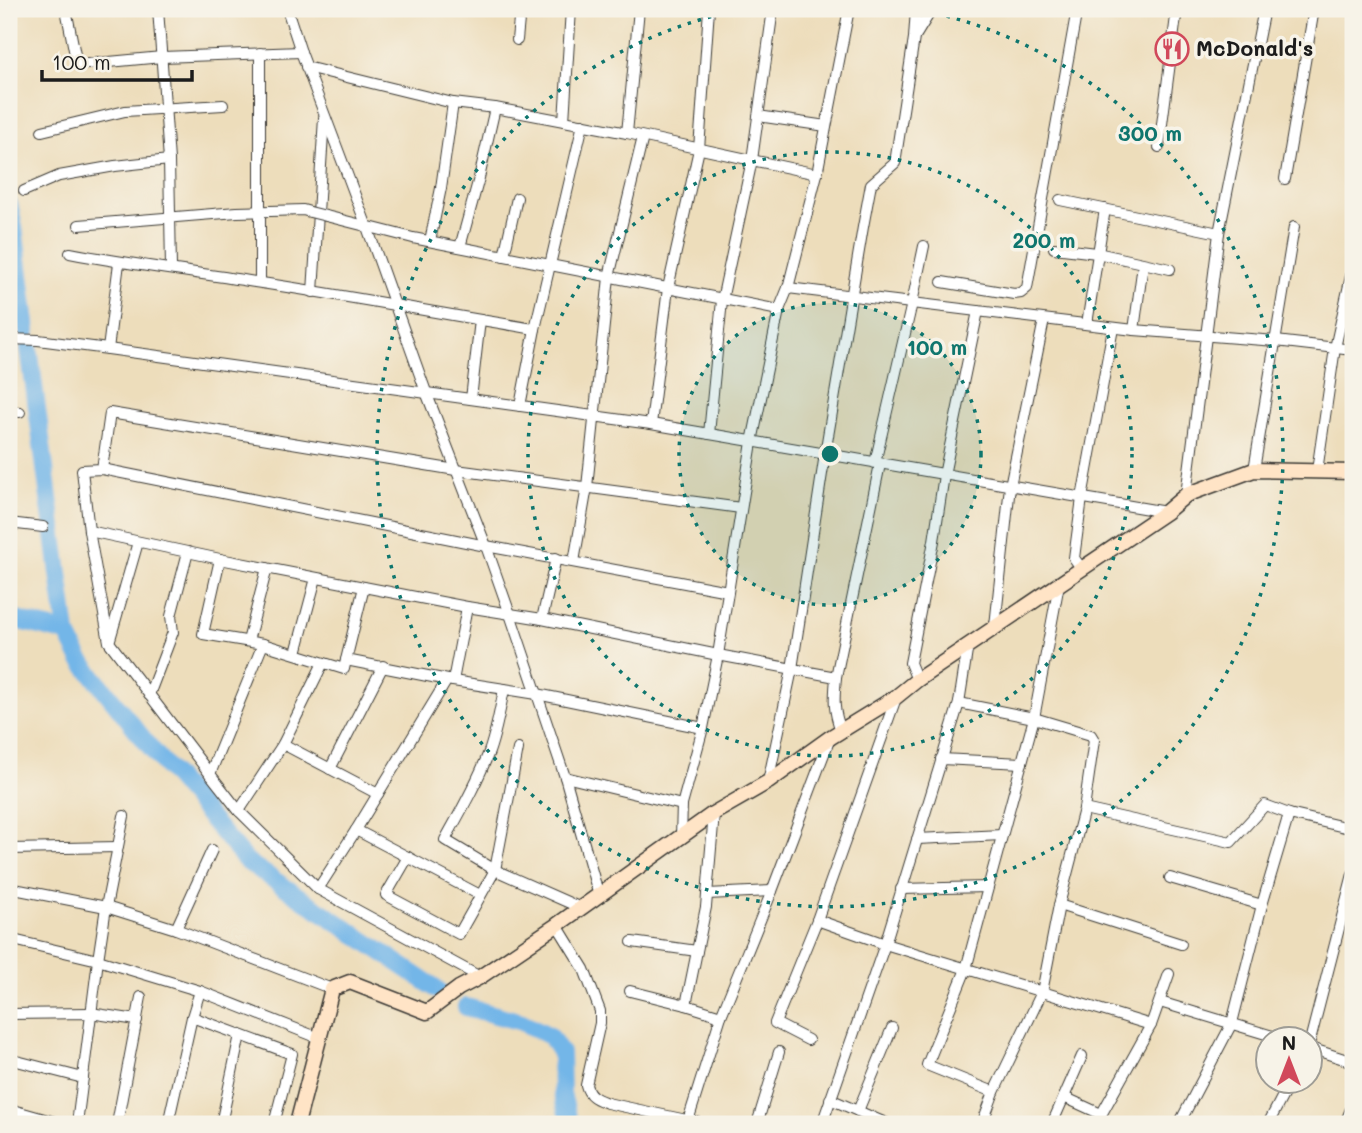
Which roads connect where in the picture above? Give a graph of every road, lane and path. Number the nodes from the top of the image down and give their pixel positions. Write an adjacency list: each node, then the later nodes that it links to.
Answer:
1 (66, 9): 20 (street)
2 (158, 9): 20 (street)
3 (287, 9): 19 (street)
4 (520, 9): 17 (street)
5 (571, 9): 28 (street)
6 (639, 9): 32 (street)
7 (709, 9): 35 (street)
8 (773, 9): 27 (street)
9 (849, 9): 30 (street)
10 (916, 9): 16 (street)
11 (932, 9): 16 (street)
12 (1077, 9): 65 (street)
13 (1177, 9): 34 (street)
14 (1264, 9): 49 (street)
15 (1314, 9): 39 (street)
16 (914, 38): 69 (street)
17 (517, 40)
18 (260, 52): 19 (street); 20 (street); 44 (street)
19 (301, 52): 21 (street)
20 (162, 57): 24 (street)
21 (306, 67): 22 (street); 26 (street)
22 (453, 103): 25 (street); 50 (street)
23 (223, 105): 24 (street)
24 (165, 108): 31 (street); 36 (street)
25 (495, 108): 28 (street); 52 (street)
26 (324, 114): 47 (street); 68 (street)
27 (758, 116): 30 (street); 37 (street)
28 (564, 121): 29 (street)
29 (583, 124): 32 (street); 59 (street)
30 (826, 126): 38 (street)
31 (42, 131)
32 (627, 133): 33 (street)
33 (643, 137): 35 (street); 63 (street)
34 (1159, 147)
35 (699, 149): 37 (street); 66 (street)
36 (169, 160): 40 (street); 45 (street)
37 (752, 160): 38 (street); 70 (street)
38 (817, 174): 67 (street)
39 (1285, 179)
40 (24, 191)
41 (517, 198): 56 (street)
42 (1060, 200): 43 (street)
43 (1105, 209): 49 (street); 55 (street)
44 (260, 211): 45 (street); 47 (street, bridge); 64 (street)
45 (171, 217): 46 (street); 61 (street)
46 (79, 225)
47 (367, 227): 50 (street); 72 (street)
48 (1294, 228): 83 (street)
49 (1219, 233): 81 (street)
50 (430, 241): 52 (street)
51 (923, 246): 71 (street)
52 (460, 247): 56 (street)
53 (1054, 248): 55 (street)
54 (70, 253): 57 (street)
55 (1097, 253): 58 (street); 77 (street)
56 (504, 256): 59 (street)
57 (119, 263): 61 (street); 85 (street)
58 (1143, 264): 62 (street); 80 (street)
59 (551, 265): 63 (street); 79 (street)
60 (1353, 267): 84 (street)
61 (171, 268): 64 (street)
62 (1170, 269)
63 (609, 277): 66 (street); 92 (street)
64 (260, 282): 68 (street)
65 (942, 282)
66 (668, 288): 70 (street); 93 (street)
67 (788, 288): 69 (street); 73 (street)
68 (313, 292): 72 (street)
69 (852, 296): 71 (street); 96 (street)
70 (722, 300): 73 (street); 94 (street)
71 (912, 303): 74 (street); 97 (street)
72 (395, 306): 75 (street); 87 (street)
73 (779, 310): 95 (street)
74 (978, 311): 76 (street); 103 (street)
75 (480, 320): 79 (street); 88 (street)
76 (1044, 320): 77 (street); 104 (street)
77 (1087, 324): 78 (street)
78 (1113, 328): 80 (street); 107 (street)
79 (535, 329): 89 (street)
80 (1134, 330): 81 (street)
81 (1206, 336): 83 (street); 106 (street)
82 (9, 339): 85 (street)
83 (1276, 341): 84 (street); 100 (street)
84 (1335, 348): 86 (street); 101 (street)
85 (108, 349): 87 (street)
86 (1353, 350)
87 (426, 392): 88 (street); 99 (street)
88 (471, 399): 89 (street)
89 (520, 407): 92 (street)
90 (9, 411): 91 (street)
91 (20, 412)
92 (595, 416): 93 (street); 105 (street)
93 (651, 424): 94 (street)
94 (709, 434): 95 (street)
95 (752, 442): 96 (street); 108 (street)
96 (825, 454): 97 (street); 138 (street)
97 (878, 463): 103 (street); 139 (street)
98 (102, 469): 99 (street); 112 (street); 114 (street)
99 (456, 470): 105 (street); 114 (street)
100 (1254, 470): 101 (main road); 106 (main road)
101 (1318, 471): 102 (main road)
102 (1353, 472)
103 (944, 475): 104 (street); 141 (street)
104 (1010, 486): 107 (street); 128 (street)
105 (587, 487): 108 (street); 118 (street)
106 (1186, 495): 109 (main road)
107 (1082, 498): 109 (street); 120 (street)
108 (741, 508): 124 (street)
109 (1166, 512): 120 (main road)
110 (9, 523): 111 (street)
111 (43, 527)
112 (89, 531): 113 (street); 130 (street)
113 (138, 542): 115 (street); 130 (street)
114 (486, 545): 116 (street); 126 (street)
115 (188, 552): 117 (street); 144 (street)
116 (556, 558): 118 (street); 127 (street)
117 (220, 559): 119 (street); 129 (street)
118 (574, 562): 124 (street)
119 (267, 568): 121 (street); 129 (street)
120 (1082, 569): 122 (main road)
121 (316, 578): 123 (street); 133 (street)
122 (1059, 584): 128 (main road); 147 (street)
123 (364, 587): 125 (street); 135 (street)
124 (728, 591): 134 (street)
125 (467, 607): 126 (street); 140 (street)
126 (510, 614): 127 (street); 143 (street)
127 (542, 619): 134 (street)
128 (995, 626): 132 (main road)
129 (248, 641): 131 (street)
130 (109, 642): 144 (street)
131 (263, 644): 133 (street); 155 (street)
132 (968, 645): 141 (main road); 146 (street)
133 (296, 653): 136 (street)
134 (718, 656): 138 (street); 148 (street)
135 (346, 660): 136 (street); 137 (street)
136 (323, 663): 150 (street)
137 (383, 666): 140 (street); 154 (street)
138 (792, 669): 139 (street); 157 (street)
139 (836, 677): 149 (street)
140 (450, 680): 142 (street); 158 (street)
141 (917, 680): 145 (main road)
142 (504, 689): 143 (street); 174 (street)
143 (537, 694): 148 (street); 156 (street)
144 (149, 695): 155 (street)
145 (896, 697): 149 (main road); 189 (street)
146 (958, 703): 147 (street); 152 (street)
147 (1034, 718): 153 (street); 160 (street)
148 (703, 727): 159 (street)
149 (836, 734): 157 (main road); 181 (street)
150 (283, 744): 154 (street); 161 (street)
151 (518, 749): 174 (street)
152 (941, 759): 153 (street); 169 (street)
153 (1022, 763): 167 (street)
154 (330, 769): 158 (street)
155 (210, 774): 161 (street)
156 (565, 777): 159 (street); 184 (street)
157 (768, 782): 162 (main road)
158 (378, 794): 165 (street)
159 (682, 804): 168 (street)
160 (1084, 809): 163 (street); 185 (street)
161 (240, 811): 179 (street)
162 (714, 813): 168 (main road); 182 (street)
163 (1289, 814): 166 (street); 186 (street)
164 (124, 816): 170 (street)
165 (356, 830): 173 (street); 179 (street)
166 (1353, 830)
167 (1002, 835): 169 (street); 177 (street)
168 (681, 837): 184 (main road)
169 (917, 839): 180 (street)
170 (118, 847): 171 (street); 187 (street)
171 (9, 849)
172 (212, 850): 191 (street)
173 (408, 857): 183 (street); 183 (street)
174 (495, 870): 183 (street); 188 (street)
175 (1353, 874): 214 (street)
176 (1170, 878): 186 (street)
177 (988, 887): 180 (street); 198 (street)
178 (9, 888): 187 (street)
179 (318, 889): 200 (street)
180 (901, 889): 194 (street)
181 (772, 891): 182 (street); 210 (street)
182 (707, 894): 196 (street)
183 (480, 895)
184 (599, 896): 188 (main road)
185 (1059, 905): 195 (street); 204 (street)
186 (1262, 905): 213 (street)
187 (106, 907): 191 (street); 197 (street)
188 (581, 908): 190 (main road)
189 (817, 920): 194 (street); 220 (street)
190 (557, 925): 200 (main road); 235 (street)
191 (176, 929): 201 (street)
192 (9, 939): 197 (street)
193 (632, 942): 196 (street)
194 (885, 944): 198 (street); 230 (street)
195 (1181, 944)
196 (697, 951): 207 (street)
197 (98, 960): 202 (street); 208 (street)
198 (966, 969): 204 (street); 227 (street)
199 (1169, 974): 206 (street)
200 (481, 977): 201 (main road)
201 (332, 989): 219 (main road)
202 (200, 991): 211 (street); 219 (street)
203 (630, 991): 207 (street)
204 (1042, 992): 215 (street); 227 (street)
205 (141, 997): 212 (street)
206 (1160, 1002): 213 (street); 215 (street)
207 (686, 1005): 210 (street)
208 (90, 1013): 209 (street); 212 (street); 226 (street)
209 (9, 1014)
210 (721, 1016): 235 (street)
211 (192, 1017): 218 (street); 239 (street)
212 (137, 1020): 238 (street)
213 (1233, 1023): 217 (street); 251 (street)
214 (1314, 1024)
215 (1151, 1025): 234 (street)
216 (892, 1028): 233 (street)
217 (1254, 1030)
218 (240, 1035): 240 (street); 241 (street)
219 (319, 1038): 242 (main road)
220 (808, 1040)
221 (779, 1052): 244 (street)
222 (1324, 1053): 225 (street)
223 (1082, 1056): 229 (street)
224 (9, 1059): 226 (street)
225 (1353, 1062)
226 (83, 1078): 237 (street)
227 (994, 1093): 248 (street)
228 (1284, 1094): 252 (street)
229 (1064, 1097): 234 (street); 249 (street)
230 (830, 1099): 233 (street); 245 (street)
231 (1353, 1104): 253 (street)
232 (9, 1109): 236 (street)
233 (860, 1112): 246 (street); 247 (street)
234 (1101, 1114): 250 (street)
235 (688, 1123): 243 (street)
236 (62, 1124)
237 (77, 1124)
238 (117, 1124)
239 (169, 1124)
240 (221, 1124)
241 (274, 1124)
242 (297, 1124)
243 (705, 1124)
244 (757, 1124)
245 (822, 1124)
246 (859, 1124)
247 (888, 1124)
248 (982, 1124)
249 (1052, 1124)
250 (1096, 1124)
251 (1179, 1124)
252 (1268, 1124)
253 (1345, 1124)

